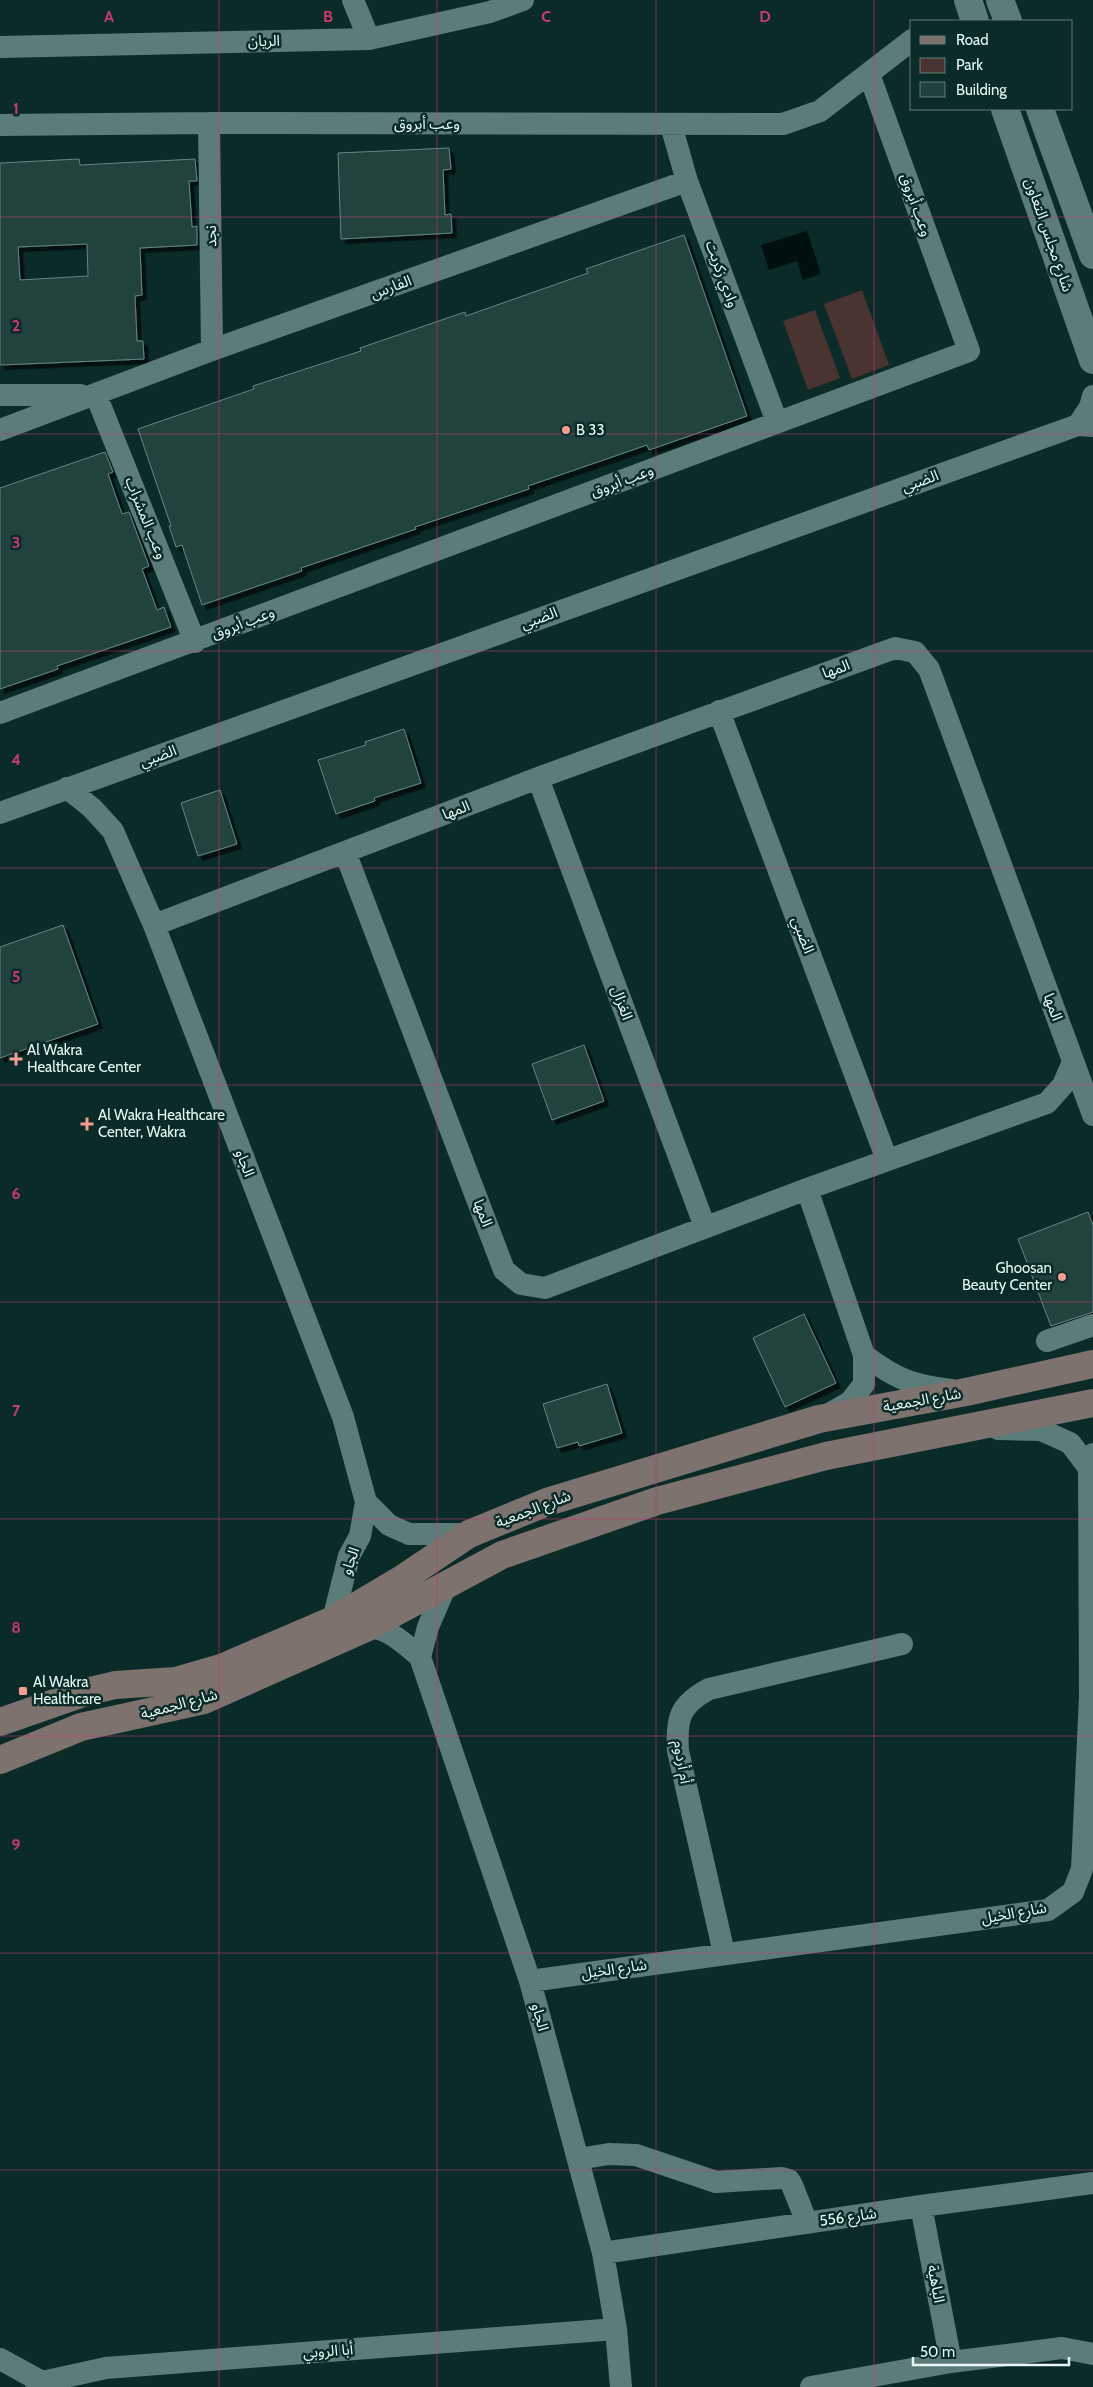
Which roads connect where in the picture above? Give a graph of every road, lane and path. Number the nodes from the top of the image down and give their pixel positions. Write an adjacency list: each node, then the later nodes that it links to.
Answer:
1 (353, 0): 7 (street)
2 (523, 0): 7 (street, الريان)
3 (968, 0): 5 (street)
4 (1000, 0): 6 (street)
5 (975, 20)
6 (1008, 20)
7 (369, 39): 9 (street, الريان)
8 (910, 42): 10 (street, وعب أبروق)
9 (0, 48)
10 (869, 74): 15 (street, وعب أبروق); 23 (street, وعب أبروق)
11 (1005, 110): 19 (street, شارع مجلس التعاون)
12 (1040, 110): 17 (street)
13 (209, 122): 14 (street, وعب أبروق); 15 (street, وعب أبروق); 18 (street, نجد)
14 (0, 125)
15 (671, 125): 16 (street, وادي زكريت)
16 (687, 181): 18 (street, الفارس); 23 (street, وادي زكريت)
17 (1093, 255)
18 (212, 350): 21 (street, الفارس)
19 (1093, 360)
20 (0, 395): 21 (street, الفارس)
21 (96, 395): 25 (street, الفارس); 26 (street, وعب المشراب)
22 (1093, 396): 24 (street, الضبي)
23 (777, 422): 26 (street, وعب أبروق)
24 (1086, 425): 30 (street, الضبي)
25 (0, 430)
26 (195, 642): 28 (street, وعب أبروق)
27 (718, 710): 29 (street, المها); 34 (street, المها); 36 (street, الضبي)
28 (0, 713)
29 (538, 778): 32 (street, المها); 38 (street, الغزال)
30 (67, 788): 31 (street, الضبي); 33 (street, الجاو)
31 (0, 813)
32 (345, 852): 33 (street, المها); 38 (street, المها)
33 (154, 925): 48 (street, الجاو)
34 (1073, 1062): 35 (street, المها); 36 (street, المها)
35 (1093, 1115)
36 (887, 1160): 37 (street, المها)
37 (807, 1189): 38 (street, المها); 41 (street)
38 (706, 1227)
39 (1093, 1325): 40 (street)
40 (1047, 1341)
41 (864, 1354): 43 (street); 45 (street)
42 (1093, 1364): 43 (main road, شارع الجمعية)
43 (966, 1392): 45 (main road, شارع الجمعية)
44 (1093, 1403): 46 (main road, شارع الجمعية)
45 (819, 1419): 49 (main road, شارع الجمعية)
46 (967, 1428): 47 (street, شارع الخيل); 50 (main road, شارع الجمعية)
47 (1091, 1461): 55 (street, شارع الخيل)
48 (366, 1502): 49 (street, الجاو); 51 (street, الجاو)
49 (469, 1534): 51 (main road, شارع الجمعية)
50 (447, 1583): 52 (main road, شارع الجمعية); 54 (street)
51 (333, 1620): 56 (main road, شارع الجمعية)
52 (366, 1628): 54 (street); 57 (main road, شارع الجمعية)
53 (902, 1644): 58 (street, أم أردوم)
54 (420, 1657): 59 (street, الجاو)
55 (1091, 1696): 58 (street, شارع الخيل)
56 (0, 1722)
57 (0, 1760)
58 (724, 1953): 59 (street, شارع الخيل)
59 (530, 1981): 60 (street, الجاو)
60 (578, 2159): 63 (street); 64 (street, الجاو)
61 (1093, 2183): 62 (street, شارع 556)
62 (921, 2206): 63 (street, شارع 556); 68 (street, الباهية)
63 (807, 2223): 64 (street, شارع 556)
64 (604, 2253): 65 (street, الجاو)
65 (616, 2329): 69 (street, أبا الروبي); 70 (street, الجاو)
66 (1093, 2354): 68 (street)
67 (0, 2359): 69 (street, أبا الروبي)
68 (951, 2362): 71 (street)
69 (39, 2384)
70 (621, 2387)
71 (811, 2387)

